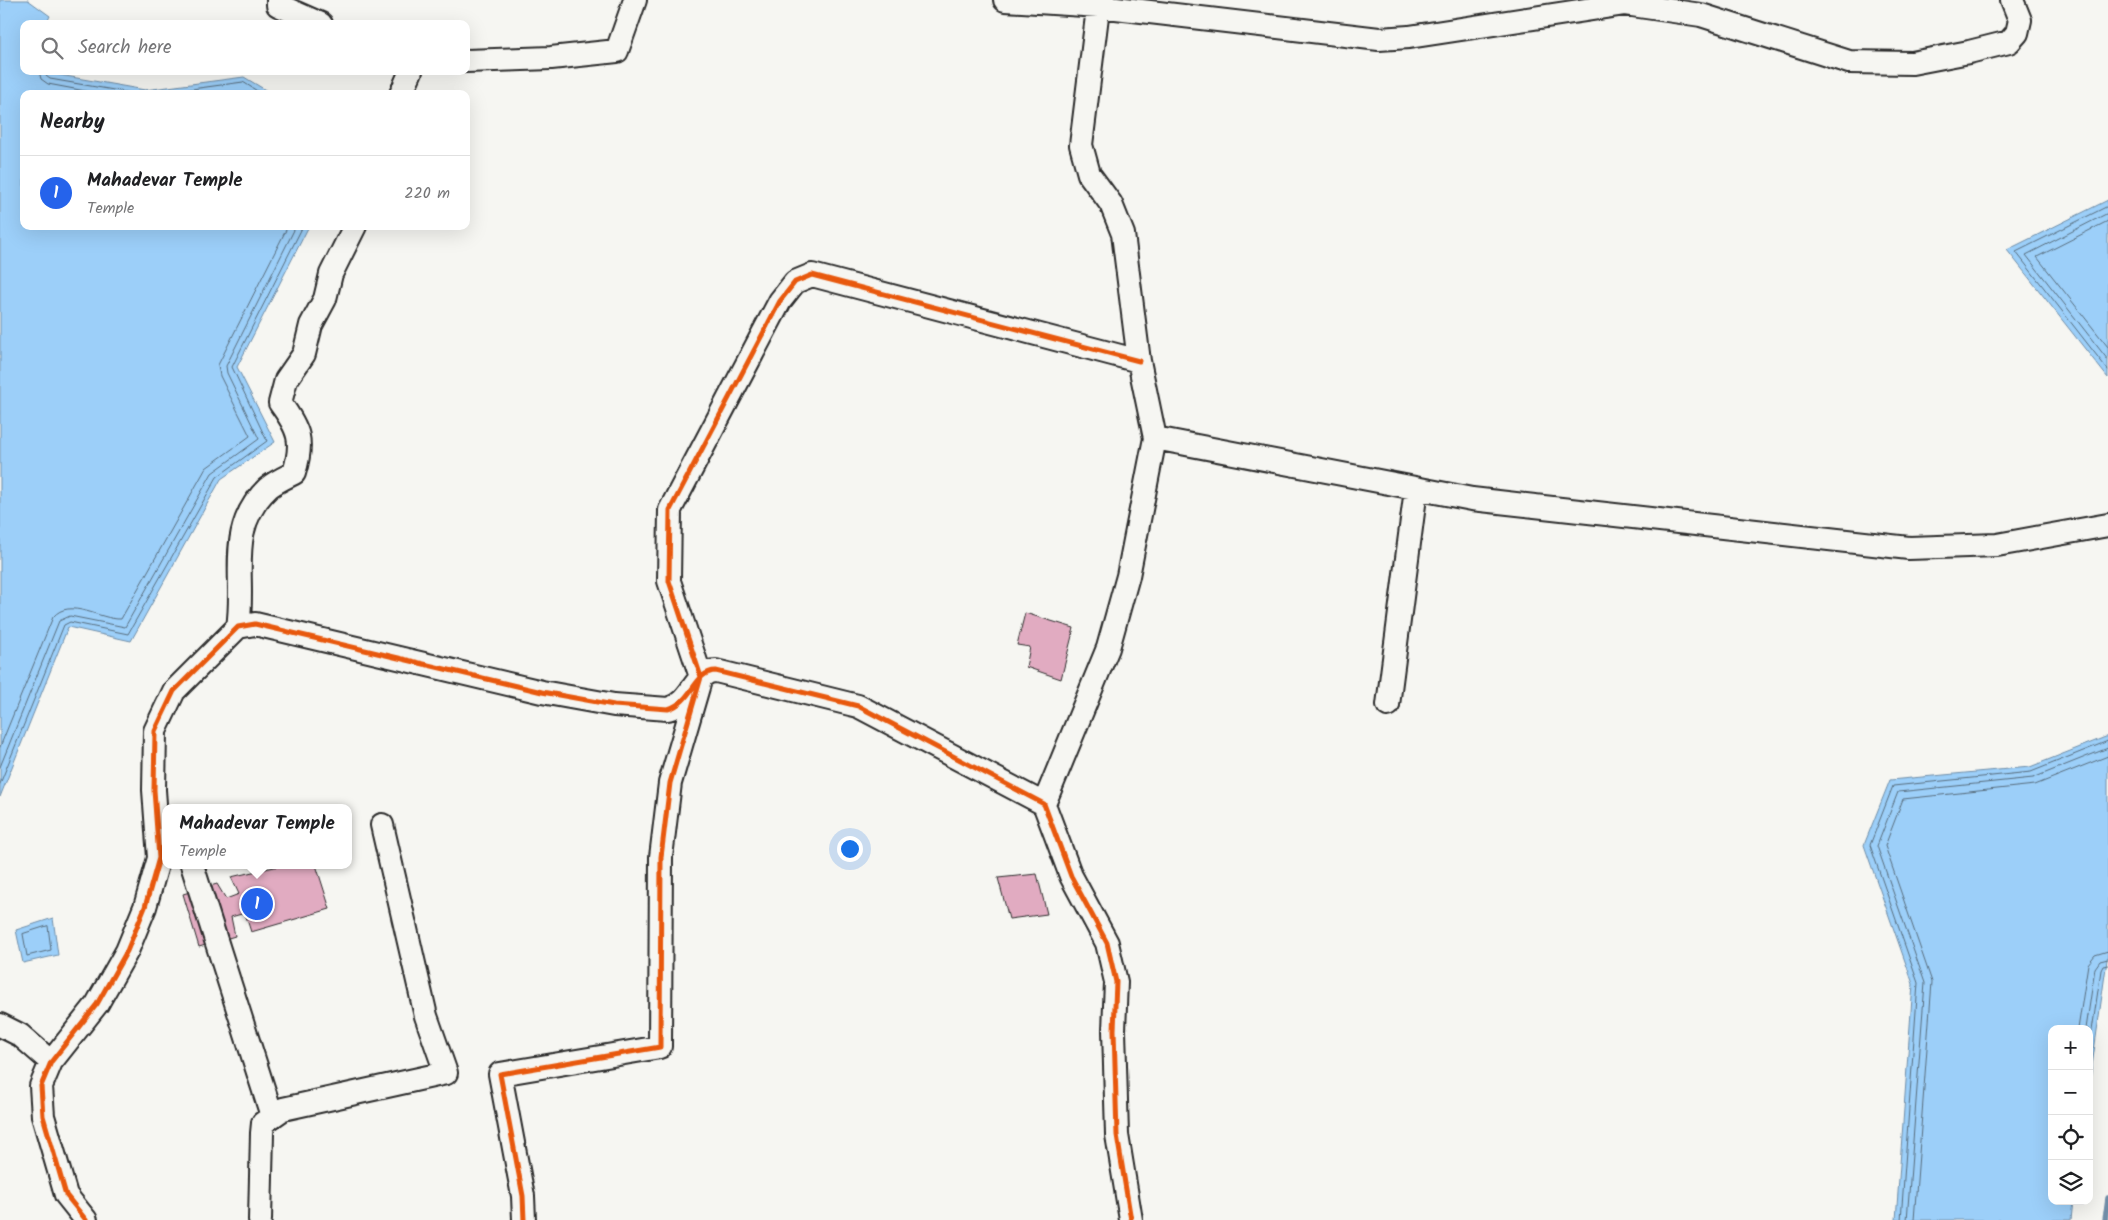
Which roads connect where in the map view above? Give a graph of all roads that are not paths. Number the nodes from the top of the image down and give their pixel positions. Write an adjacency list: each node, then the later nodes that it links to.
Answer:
1 (278, 0): 6 (street)
2 (635, 0): 7 (street)
3 (1005, 0): 5 (street)
4 (2012, 0): 5 (street)
5 (1099, 3): 11 (street)
6 (312, 20)
7 (470, 61)
8 (409, 75): 9 (street)
9 (403, 90)
10 (353, 230): 15 (street)
11 (1139, 361): 12 (street); 16 (street)
12 (1155, 438): 13 (street); 18 (street)
13 (1416, 489): 14 (street); 17 (street)
14 (2108, 525)
15 (238, 627): 16 (street); 22 (street)
16 (702, 677): 18 (street); 26 (street)
17 (1388, 705)
18 (1044, 804): 27 (street)
19 (382, 825): 23 (street)
20 (193, 869): 23 (street)
21 (0, 1025): 22 (street)
22 (51, 1062): 24 (street)
23 (272, 1116): 25 (street)
24 (86, 1220)
25 (260, 1220)
26 (524, 1220)
27 (1131, 1220)

